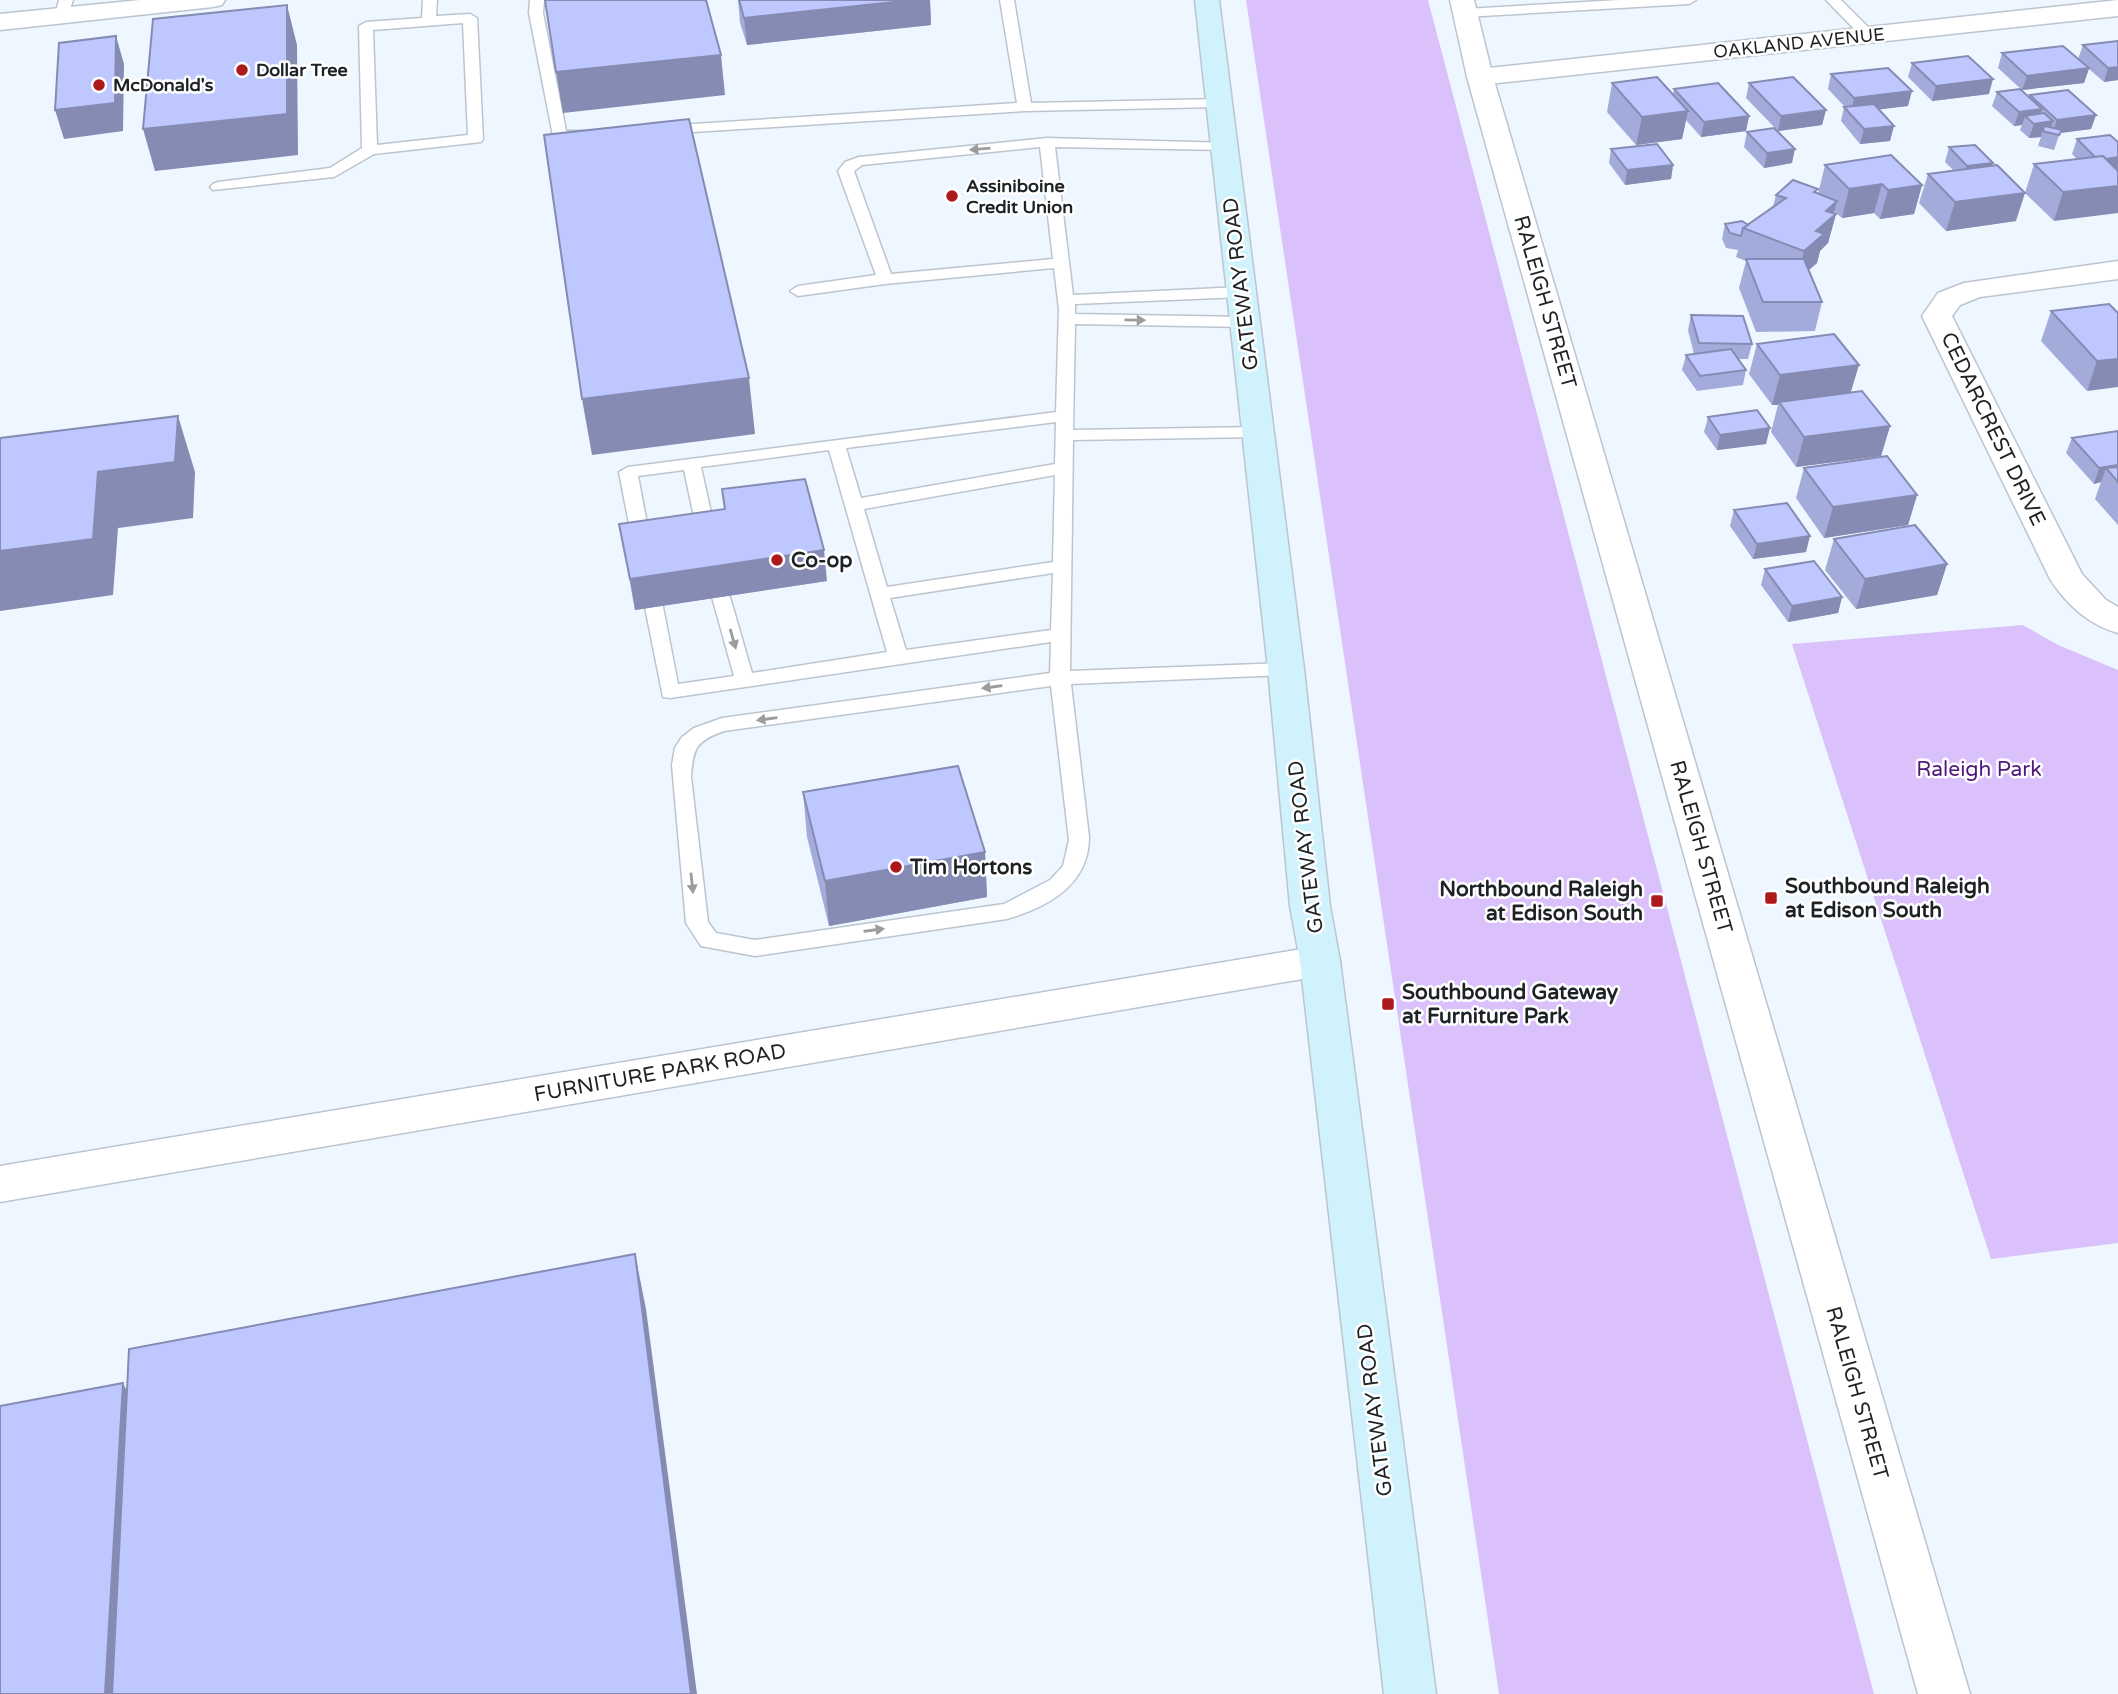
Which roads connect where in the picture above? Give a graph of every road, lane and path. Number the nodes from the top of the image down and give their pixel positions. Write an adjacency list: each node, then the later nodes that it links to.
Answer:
1 (214, 0): 9 (street)
2 (430, 0): 11 (lane)
3 (1007, 0): 16 (lane)
4 (1207, 0): 15 (main road, GATEWAY ROAD)
5 (1689, 0): 8 (lane)
6 (1833, 0): 13 (lane)
7 (540, 5): 18 (lane)
8 (1463, 7): 14 (street, RALEIGH STREET)
9 (64, 8): 12 (street)
10 (2118, 8): 13 (street, OAKLAND AVENUE)
11 (429, 21): 21 (lane); 21 (lane)
12 (0, 22)
13 (1869, 36): 14 (street, OAKLAND AVENUE)
14 (1480, 77): 51 (street, RALEIGH STREET)
15 (1219, 103): 16 (lane); 20 (main road, GATEWAY ROAD)
16 (1025, 107): 17 (lane)
17 (641, 131)
18 (601, 133)
19 (1047, 142): 20 (lane); 23 (lane); 25 (lane, one-way to 25)
20 (1225, 146): 28 (main road, GATEWAY ROAD)
21 (370, 150): 22 (lane)
22 (218, 187)
23 (1062, 263): 25 (lane); 27 (lane)
24 (2118, 270): 42 (street, CEDARCREST DRIVE)
25 (885, 279): 26 (lane)
26 (798, 290)
27 (1066, 300): 28 (lane); 29 (lane)
28 (1244, 307): 29 (lane, one-way to 28); 31 (main road, GATEWAY ROAD)
29 (1067, 319): 30 (lane)
30 (1065, 425): 31 (lane); 32 (lane); 34 (lane)
31 (1258, 432): 45 (main road, GATEWAY ROAD)
32 (835, 444): 33 (lane); 35 (lane)
33 (691, 463): 36 (lane); 37 (lane)
34 (1064, 468): 35 (lane); 38 (lane)
35 (853, 505): 39 (lane)
36 (709, 543)
37 (644, 552)
38 (1062, 566): 39 (lane); 43 (lane)
39 (879, 594): 44 (lane)
40 (721, 597): 47 (lane, one-way to 47)
41 (654, 607): 47 (lane)
42 (2118, 622)
43 (1060, 635): 44 (lane); 46 (lane)
44 (898, 657): 47 (lane)
45 (1286, 669): 46 (lane); 48 (main road, GATEWAY ROAD)
46 (1060, 678): 46 (lane, one-way to 46)
47 (745, 681)
48 (1320, 961): 49 (street, FURNITURE PARK ROAD); 50 (main road, GATEWAY ROAD)
49 (0, 1184)
50 (1410, 1694)
51 (1944, 1694)

